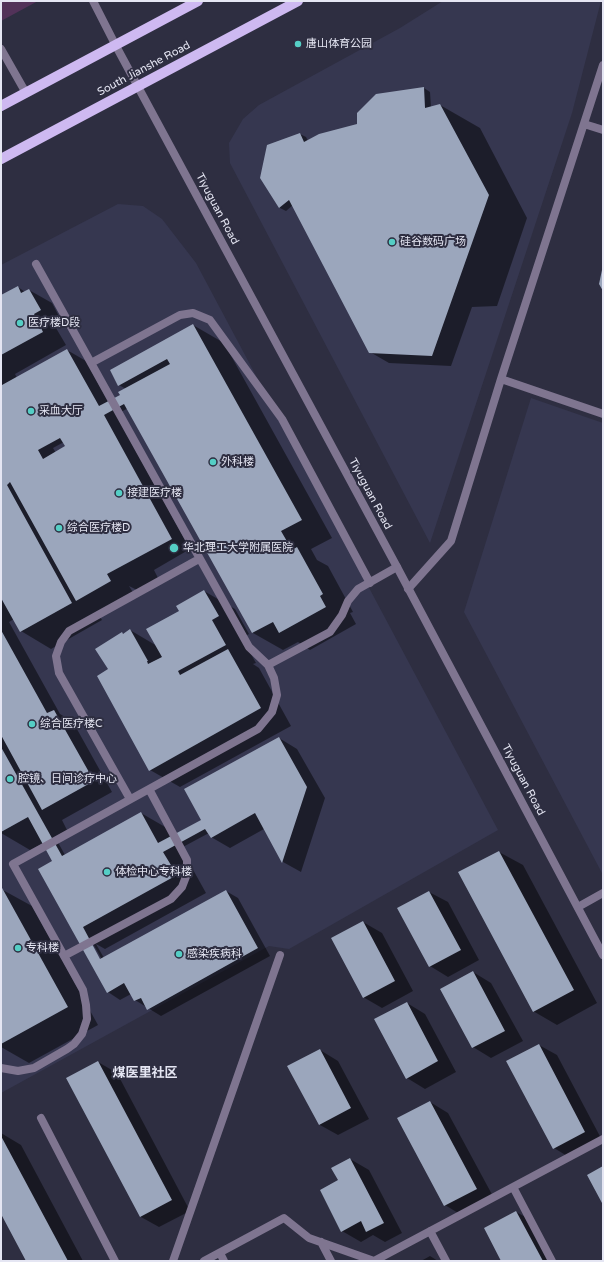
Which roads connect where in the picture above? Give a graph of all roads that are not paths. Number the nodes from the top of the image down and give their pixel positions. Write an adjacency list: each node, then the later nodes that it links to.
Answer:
1 (93, 1): 4 (street, Tiyuguan Road)
2 (198, 1): 4 (main road)
3 (298, 1): 7 (main road, South Jianshe Road)
4 (116, 46): 7 (street, Tiyuguan Road); 8 (main road)
5 (1, 49): 8 (street)
6 (603, 65): 10 (street)
7 (138, 85): 12 (main road, South Jianshe Road); 18 (street, Tiyuguan Road)
8 (26, 93): 9 (main road)
9 (1, 106)
10 (584, 124): 11 (street); 15 (street)
11 (603, 130)
12 (1, 159)
13 (36, 264): 14 (street)
14 (91, 363): 17 (street); 19 (street)
15 (501, 379): 16 (street); 20 (street)
16 (603, 414)
17 (199, 559): 21 (street); 23 (street)
18 (397, 567): 19 (street); 20 (street, Tiyuguan Road)
19 (370, 582): 21 (street)
20 (408, 589): 25 (street, Tiyuguan Road)
21 (268, 665): 22 (street)
22 (149, 789): 23 (street); 28 (street)
23 (130, 800): 28 (street)
24 (603, 894): 25 (street)
25 (578, 906): 26 (street, Tiyuguan Road)
26 (603, 954)
27 (280, 955): 37 (street)
28 (64, 956): 29 (street)
29 (1, 1068)
30 (41, 1118): 36 (street)
31 (603, 1139): 32 (street)
32 (512, 1187): 33 (street); 42 (street)
33 (430, 1231): 34 (street); 41 (street)
34 (321, 1242): 35 (street); 40 (street)
35 (220, 1253): 38 (street); 39 (street)
36 (115, 1261)
37 (173, 1261)
38 (204, 1261)
39 (224, 1261)
40 (331, 1261)
41 (446, 1261)
42 (552, 1261)

